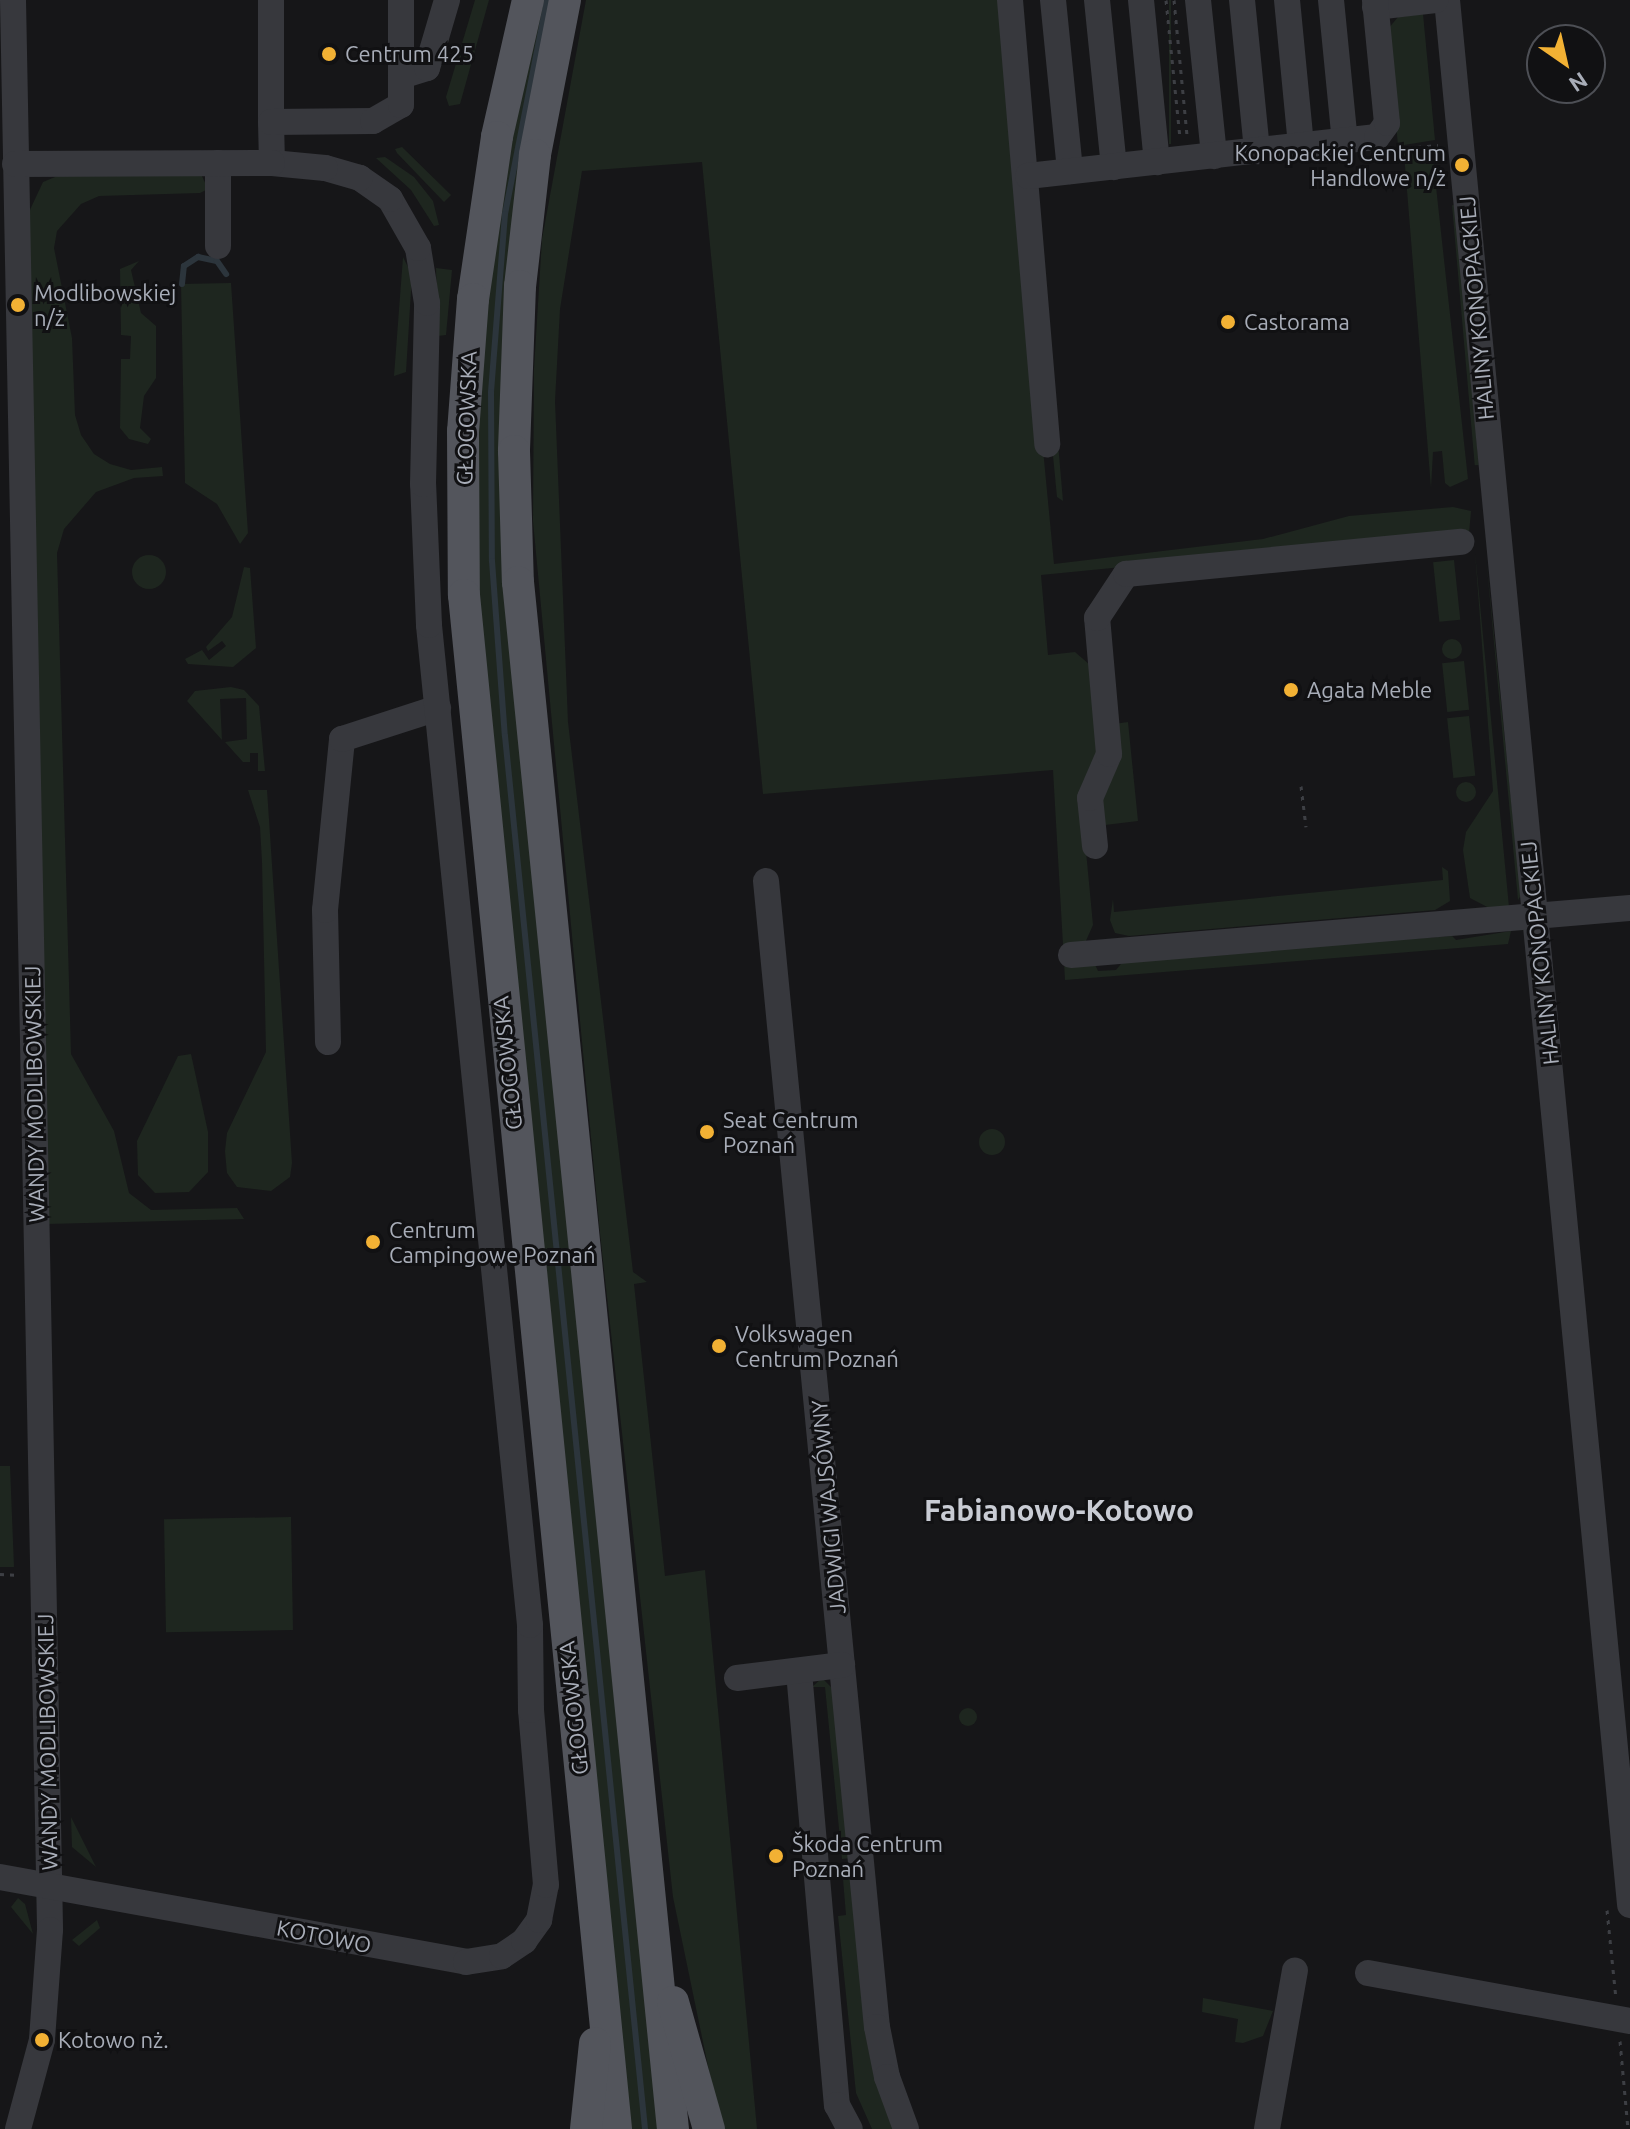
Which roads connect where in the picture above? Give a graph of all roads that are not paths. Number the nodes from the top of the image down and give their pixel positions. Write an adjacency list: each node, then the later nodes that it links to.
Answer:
1 (3, 0): 19 (street, WANDY MODLIBOWSKIEJ)
2 (13, 0): 19 (street, WANDY MODLIBOWSKIEJ)
3 (271, 0): 21 (street)
4 (401, 0): 20 (street)
5 (447, 0): 20 (street)
6 (528, 0): 55 (main road, GŁOGOWSKA)
7 (565, 0): 52 (main road)
8 (1010, 0): 32 (street)
9 (1053, 0): 31 (street)
10 (1097, 0): 30 (street)
11 (1141, 0): 26 (street)
12 (1198, 0): 25 (street)
13 (1242, 0): 24 (street)
14 (1287, 0): 23 (street)
15 (1331, 0): 22 (street)
16 (1436, 0): 18 (street)
17 (1447, 0): 40 (street, HALINY KONOPACKIEJ)
18 (1375, 3): 22 (street)
19 (12, 55): 29 (street, WANDY MODLIBOWSKIEJ)
20 (401, 76): 21 (street)
21 (271, 122): 28 (street)
22 (1345, 142): 23 (street)
23 (1301, 146): 24 (street)
24 (1257, 151): 25 (street)
25 (1214, 156): 26 (street)
26 (1157, 162): 30 (street)
27 (218, 163): 28 (street); 29 (street); 33 (street)
28 (272, 163): 36 (street)
29 (15, 164): 46 (street, WANDY MODLIBOWSKIEJ)
30 (1114, 167): 31 (street)
31 (1070, 171): 32 (street)
32 (1028, 176): 34 (street)
33 (218, 246)
34 (1047, 444)
35 (1461, 542): 37 (street)
36 (438, 708): 42 (street); 49 (street, KOTOWO)
37 (1095, 846)
38 (766, 881): 43 (street, JADWIGI WAJSÓWNY)
39 (1630, 908): 40 (street)
40 (1535, 916): 41 (street); 50 (street, HALINY KONOPACKIEJ)
41 (1071, 955)
42 (328, 1042)
43 (842, 1665): 44 (street); 63 (street, JADWIGI WAJSÓWNY)
44 (799, 1672): 45 (street); 62 (street)
45 (737, 1678)
46 (49, 1834): 47 (street, KOTOWO); 48 (street, WANDY MODLIBOWSKIEJ)
47 (0, 1876): 48 (street, KOTOWO)
48 (50, 1886): 49 (street, KOTOWO); 51 (street, WANDY MODLIBOWSKIEJ)
49 (95, 1893): 51 (street)
50 (1630, 1905)
51 (50, 1930): 57 (street, WANDY MODLIBOWSKIEJ)
52 (655, 1946): 60 (main road); 61 (main road)
53 (1295, 1970): 64 (street)
54 (1368, 1973): 56 (street)
55 (600, 1976): 58 (main road); 59 (main road, GŁOGOWSKA)
56 (1630, 2021)
57 (18, 2129)
58 (586, 2129)
59 (616, 2129)
60 (673, 2129)
61 (709, 2129)
62 (850, 2129)
63 (906, 2129)
64 (1267, 2129)

